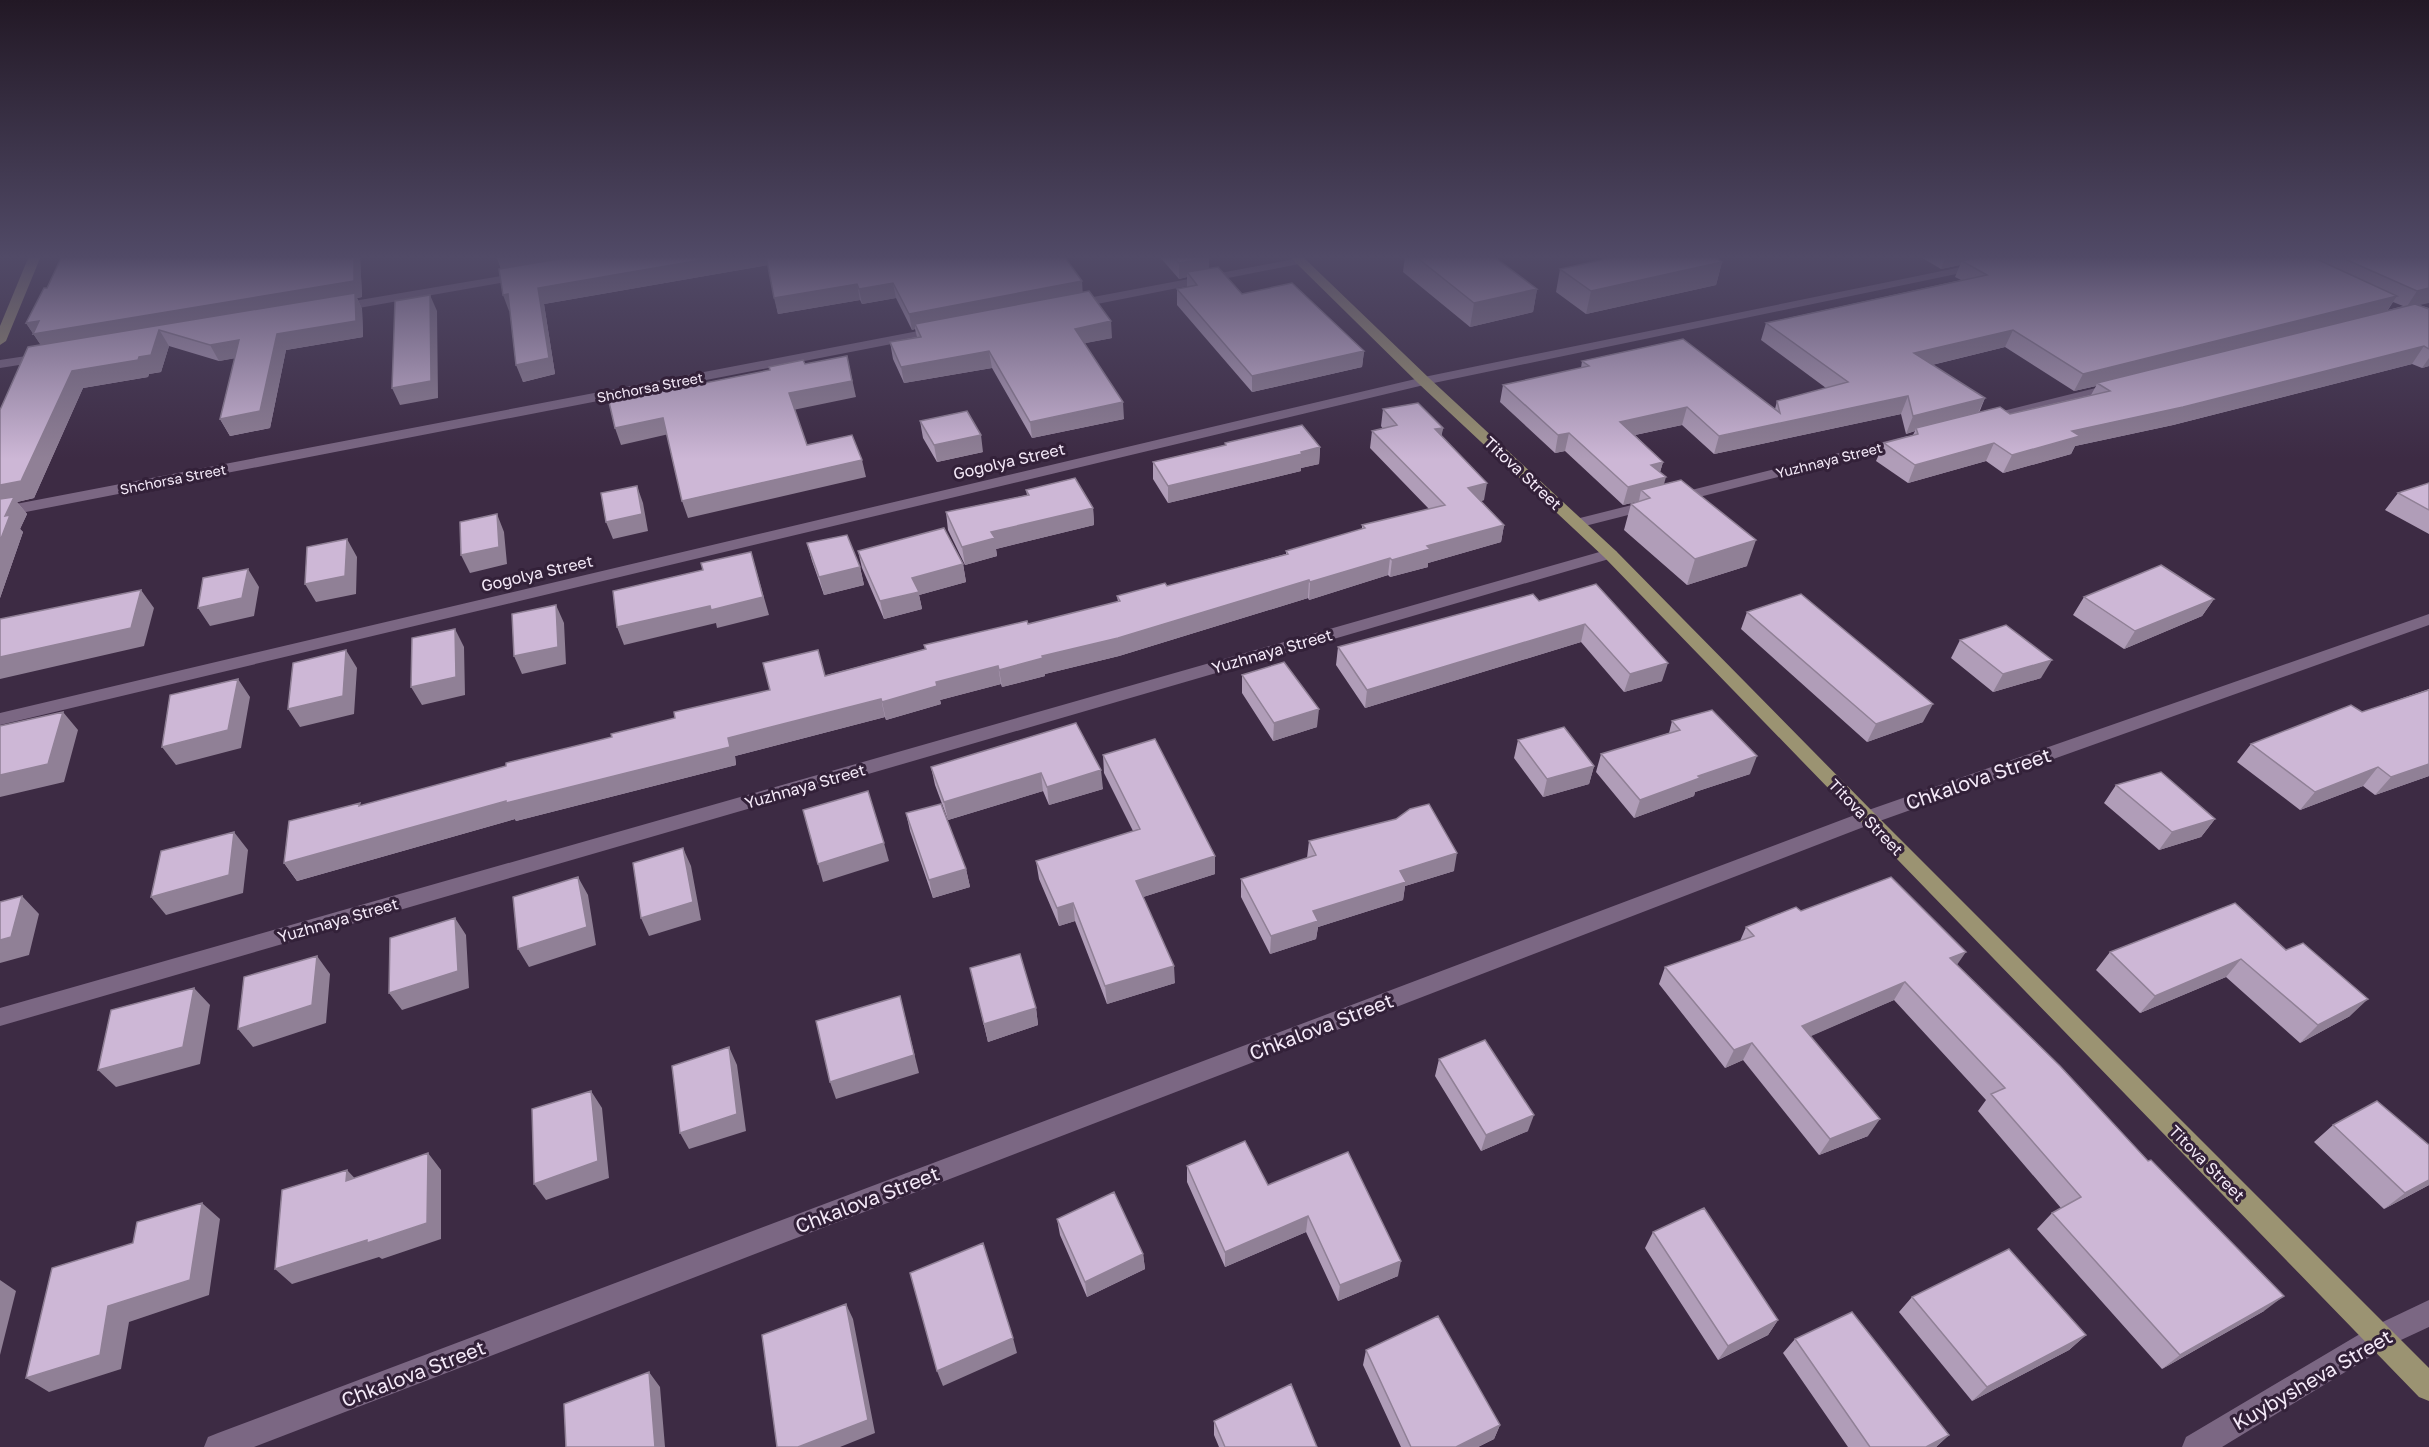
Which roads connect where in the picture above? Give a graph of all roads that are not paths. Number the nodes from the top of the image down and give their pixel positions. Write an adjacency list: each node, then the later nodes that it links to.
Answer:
1 (7, 324): 5 (main road)
2 (1366, 324): 8 (main road, Titova Street)
3 (1703, 324): 8 (street, Gogolya Street)
4 (949, 329): 12 (street, Shchorsa Street)
5 (0, 341)
6 (58, 354): 7 (street)
7 (0, 364)
8 (1424, 381): 13 (main road, Titova Street); 16 (street, Gogolya Street)
9 (2128, 384): 10 (street)
10 (1979, 422)
11 (1922, 436): 13 (street, Yuzhnaya Street)
12 (0, 512)
13 (1577, 524): 14 (main road, Titova Street)
14 (1610, 554): 17 (main road, Titova Street); 18 (street, Yuzhnaya Street)
15 (2429, 619): 17 (street, Chkalova Street)
16 (0, 719)
17 (1867, 818): 20 (main road, Titova Street); 22 (street, Chkalova Street)
18 (0, 1017)
19 (2429, 1313): 20 (street, Kuybysheva Street)
20 (2379, 1337): 21 (main road, Titova Street); 23 (street, Kuybysheva Street)
21 (2429, 1387)
22 (218, 1447)
23 (2196, 1447)

